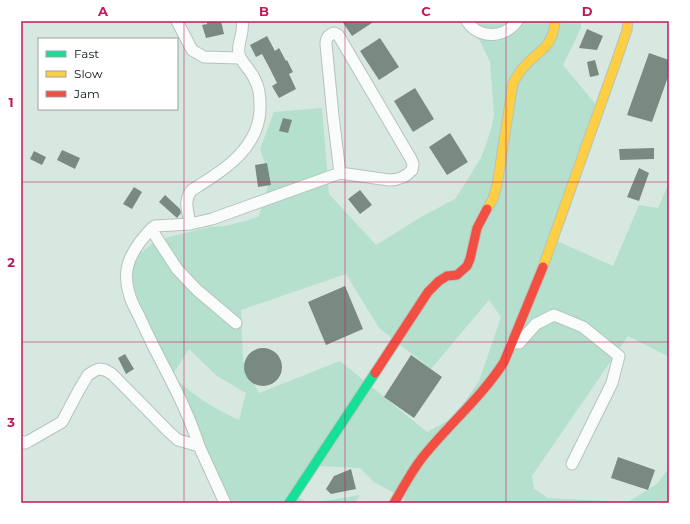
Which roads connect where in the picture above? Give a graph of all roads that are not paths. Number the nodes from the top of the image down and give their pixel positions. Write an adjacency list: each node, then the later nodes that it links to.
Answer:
1 (177, 21): 7 (street)
2 (242, 21): 7 (street)
3 (467, 21): 4 (street)
4 (517, 21)
5 (554, 21): 17 (street)
6 (628, 21): 12 (street)
7 (240, 58): 9 (street)
8 (340, 172): 8 (street); 9 (street)
9 (190, 224): 10 (street)
10 (151, 229): 11 (street); 14 (street)
11 (236, 323)
12 (512, 343): 15 (street); 18 (street)
13 (21, 441): 14 (street)
14 (199, 446): 16 (street)
15 (572, 464)
16 (225, 503)
17 (289, 503)
18 (394, 503)

